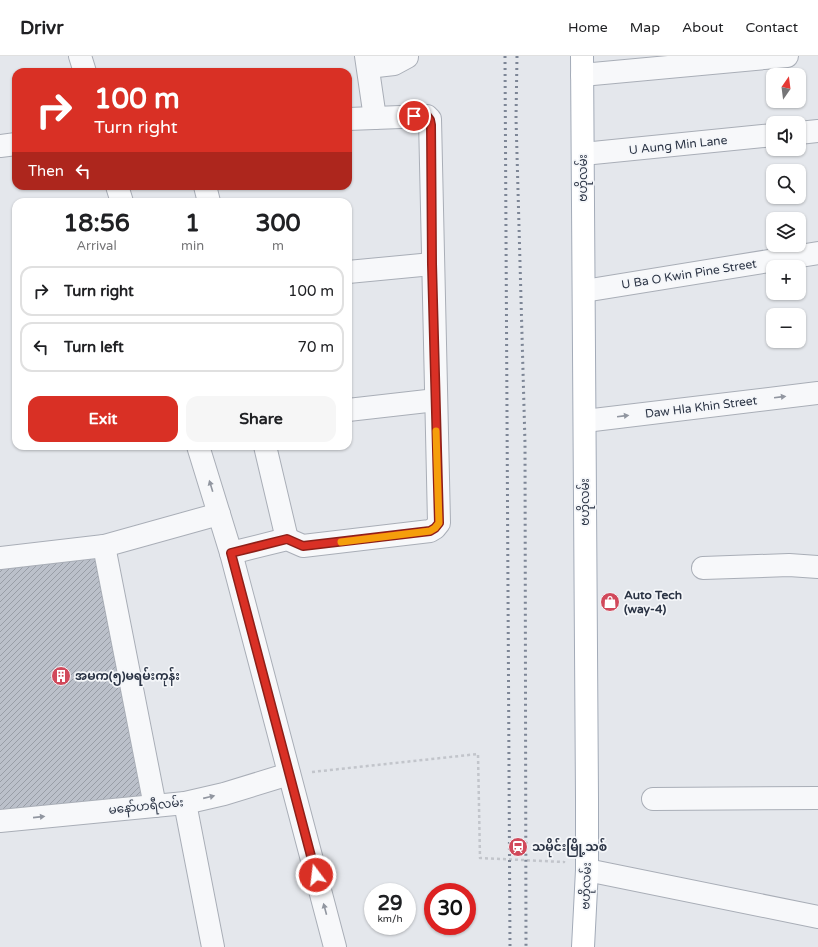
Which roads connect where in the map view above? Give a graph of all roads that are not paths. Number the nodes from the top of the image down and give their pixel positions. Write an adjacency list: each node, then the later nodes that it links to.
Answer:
1 (80, 56): 6 (street)
2 (407, 56): 4 (street)
3 (787, 56): 5 (street)
4 (367, 62): 7 (street)
5 (582, 66): 14 (main road, ဗဟိုလမ်း)
6 (84, 68)
7 (375, 118): 8 (street); 16 (street)
8 (352, 119)
9 (818, 131): 10 (street)
10 (806, 132)
11 (766, 136): 14 (street, U Aung Min Lane)
12 (12, 144): 13 (street)
13 (0, 146)
14 (583, 154): 18 (main road, ဗဟိုလမ်း)
15 (818, 253): 18 (street, U Ba O Kwin Pine Street)
16 (432, 264): 17 (street); 20 (street)
17 (352, 272)
18 (584, 291): 22 (main road, ဗဟိုလမ်း)
19 (818, 393): 22 (street, Daw Hla Khin Street, one-way to 19)
20 (436, 400): 21 (street); 26 (street)
21 (352, 410)
22 (584, 420): 38 (main road, ဗဟိုလမ်း)
23 (199, 450): 25 (street, one-way to 23)
24 (266, 450): 26 (street)
25 (219, 514): 27 (street); 28 (street)
26 (287, 539): 28 (street)
27 (104, 546): 29 (street); 36 (street)
28 (231, 553): 32 (street)
29 (0, 558)
30 (818, 567): 31 (street)
31 (703, 568)
32 (289, 774): 35 (street, မနော်ဟရီလမ်း, one-way to 32); 41 (street, one-way to 32)
33 (818, 798): 34 (street)
34 (653, 799)
35 (185, 803): 36 (street, မနော်ဟရီလမ်း); 40 (street)
36 (155, 806): 37 (street, မနော်ဟရီလမ်း, one-way to 36)
37 (0, 821)
38 (587, 870): 39 (street); 42 (main road, ဗဟိုလမ်း)
39 (818, 917)
40 (213, 947)
41 (335, 947)
42 (583, 947)

